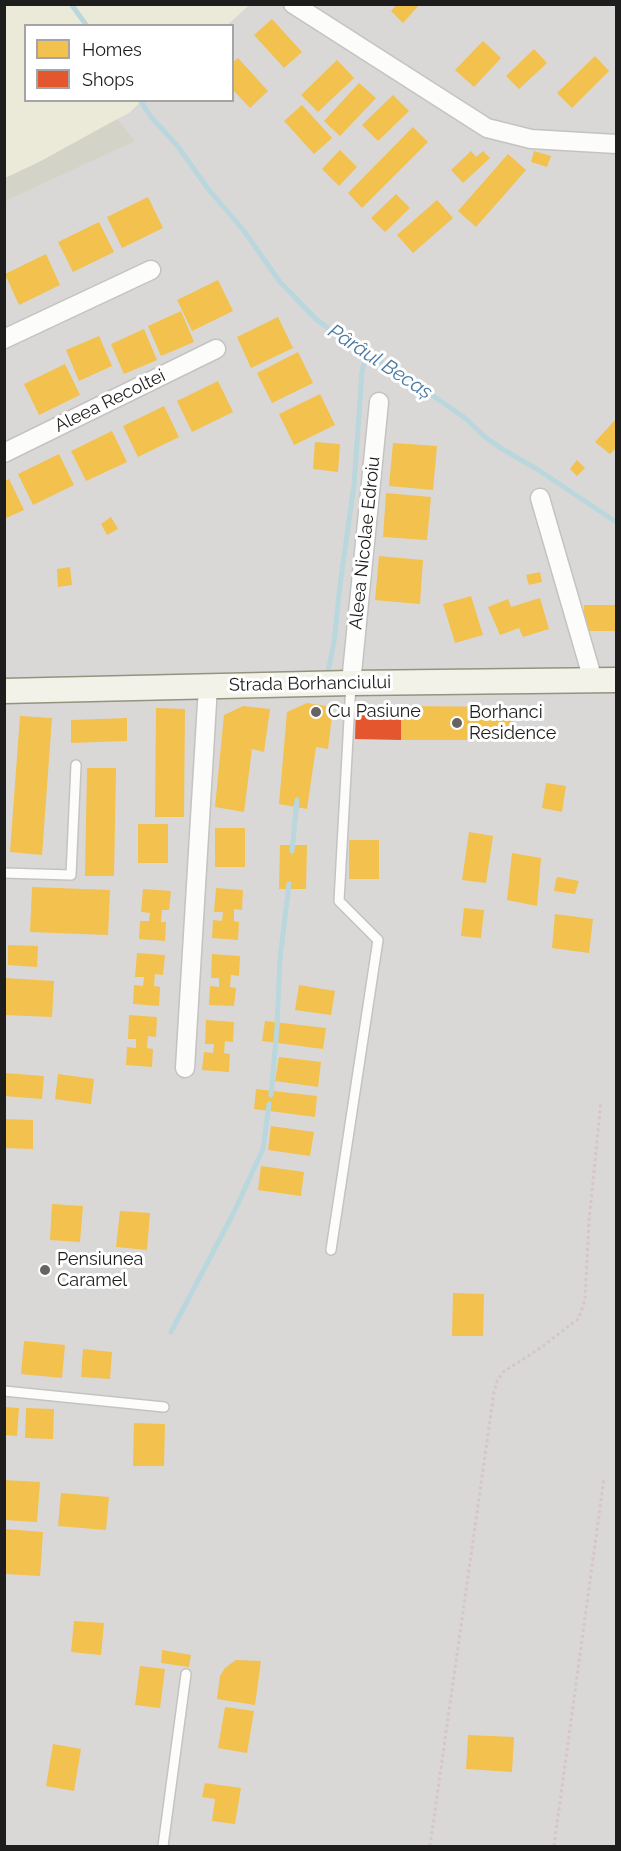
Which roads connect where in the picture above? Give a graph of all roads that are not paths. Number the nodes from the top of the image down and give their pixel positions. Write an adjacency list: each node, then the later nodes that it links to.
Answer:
1 (293, 4): 2 (street)
2 (616, 144)
3 (150, 270): 4 (street)
4 (4, 339)
5 (216, 349): 7 (street, Aleea Recoltei)
6 (380, 402): 10 (street, Aleea Nicolae Edroiu)
7 (4, 453)
8 (540, 498): 9 (street)
9 (605, 680): 10 (main road, Strada Borhanciului)
10 (351, 683): 11 (main road, Strada Borhanciului); 16 (lane)
11 (208, 686): 12 (main road, Strada Borhanciului); 15 (street)
12 (4, 691)
13 (76, 765): 14 (lane)
14 (4, 873)
15 (185, 1068)
16 (332, 1250)
17 (4, 1391): 18 (lane)
18 (164, 1407)
19 (186, 1674): 20 (lane)
20 (163, 1846)

